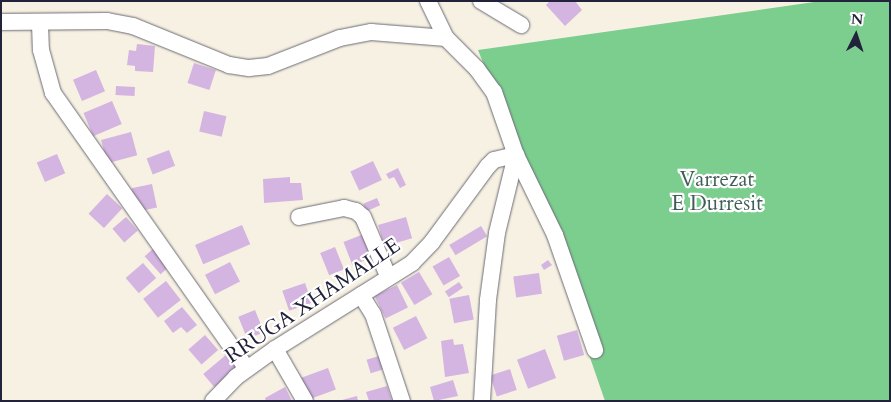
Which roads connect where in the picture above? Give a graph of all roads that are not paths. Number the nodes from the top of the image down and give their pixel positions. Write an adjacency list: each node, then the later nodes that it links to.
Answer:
1 (428, 1): 6 (street)
2 (481, 1): 5 (street)
3 (1, 22): 4 (street)
4 (40, 24): 6 (street); 13 (street)
5 (521, 25)
6 (446, 38): 7 (street)
7 (516, 155): 9 (street, RRUGA XHAMALLE); 12 (street); 17 (street)
8 (299, 218): 9 (street)
9 (388, 276): 10 (street, RRUGA XHAMALLE)
10 (361, 295): 11 (street, RRUGA XHAMALLE); 16 (street)
11 (275, 349): 13 (street, RRUGA XHAMALLE); 15 (street)
12 (595, 350)
13 (247, 369): 14 (street, RRUGA XHAMALLE)
14 (213, 401)
15 (305, 401)
16 (402, 401)
17 (482, 401)

